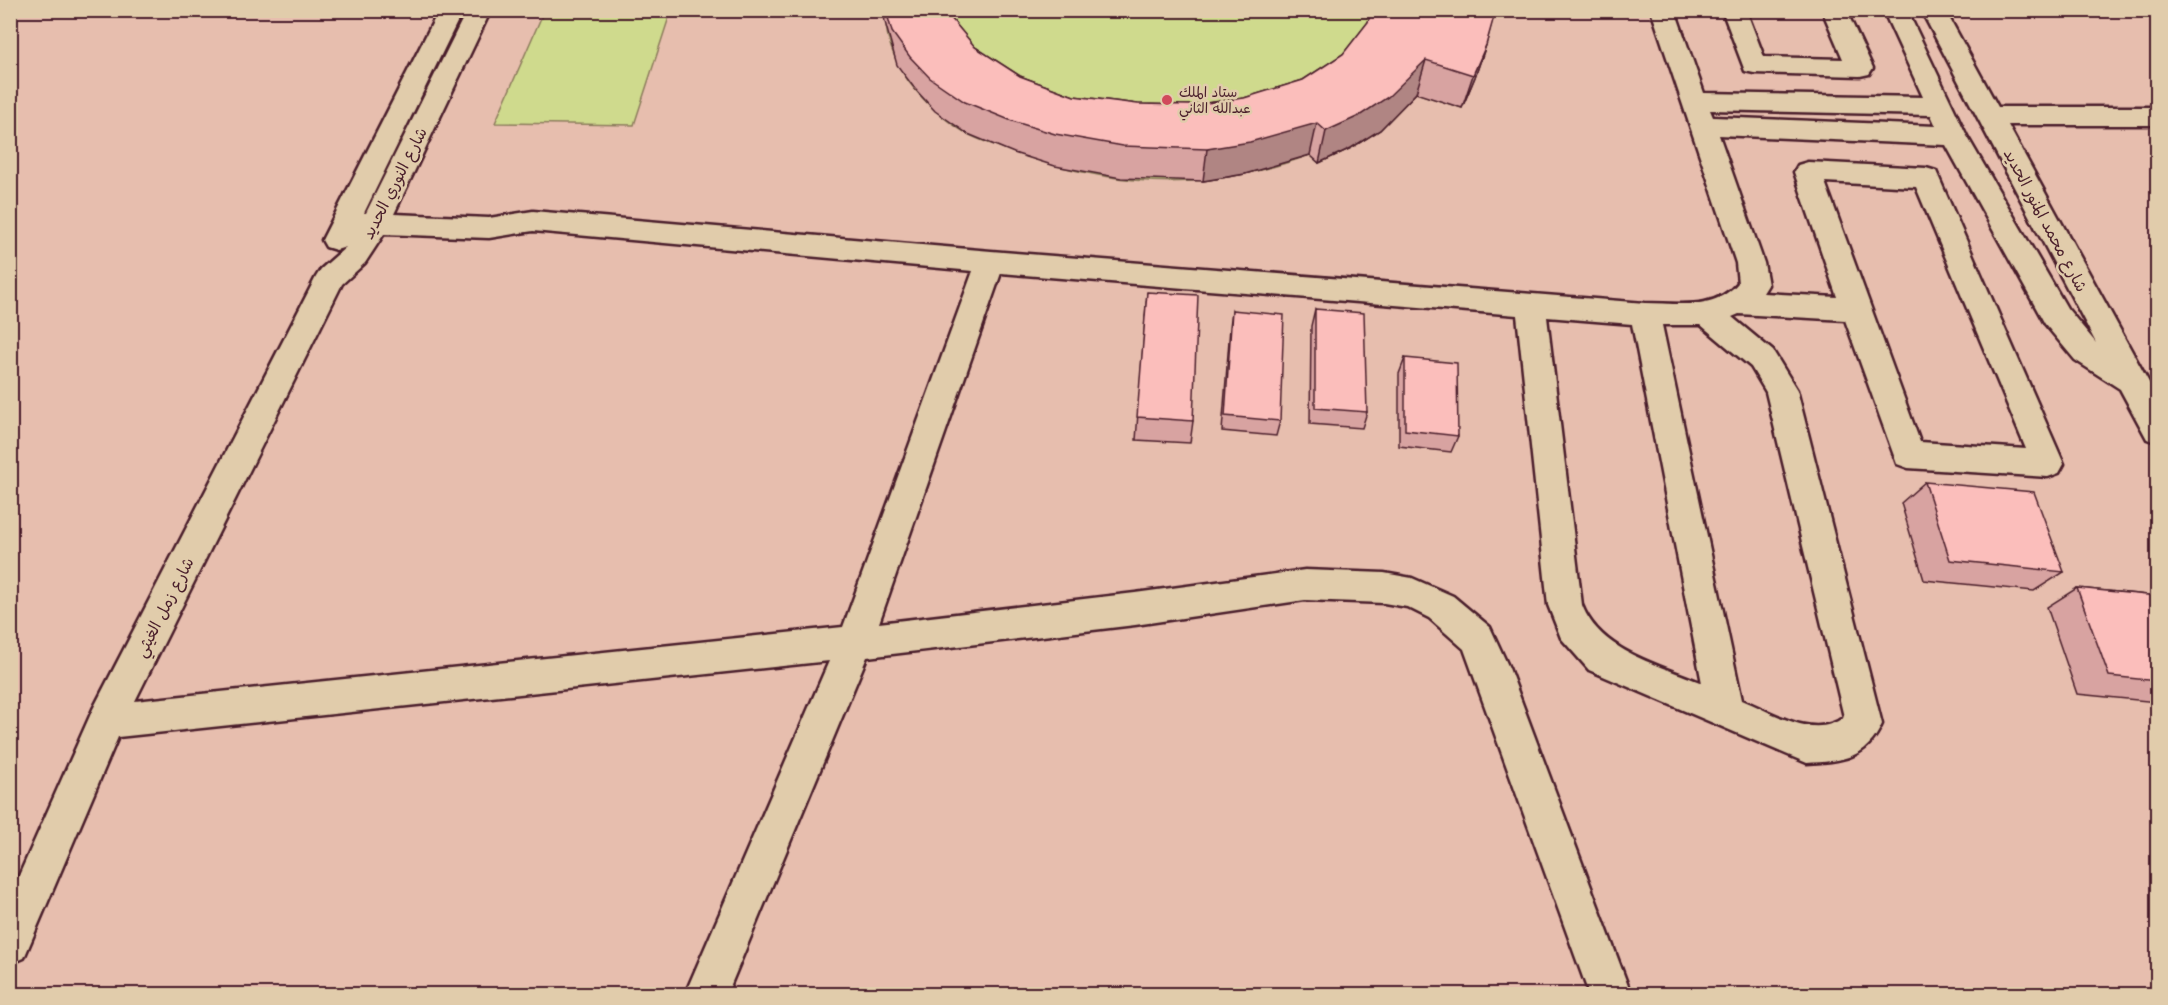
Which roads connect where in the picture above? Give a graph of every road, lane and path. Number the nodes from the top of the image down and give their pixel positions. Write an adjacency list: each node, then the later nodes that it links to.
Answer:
1 (452, 10): 13 (street, شارع النوري الحديد)
2 (479, 10): 14 (street, شارع النوري الحديد)
3 (1663, 10): 9 (street)
4 (1734, 10): 5 (street)
5 (1834, 10)
6 (1895, 10): 8 (street)
7 (1933, 10): 10 (street, شارع محمد المنور الحديد)
8 (1939, 106): 9 (street); 12 (street)
9 (1698, 113): 12 (street); 18 (street)
10 (1990, 116): 11 (street); 21 (street, شارع محمد المنور الحديد)
11 (2157, 116)
12 (1954, 136): 21 (street)
13 (349, 212): 14 (street); 16 (street, شارع النوري الحديد)
14 (380, 213): 15 (street); 16 (street, شارع النوري الحديد)
15 (991, 262): 17 (street); 23 (street)
16 (331, 277): 25 (street, شارع زمل الغيثي)
17 (1531, 305): 20 (street); 24 (street)
18 (1723, 309): 19 (street); 20 (street); 24 (street)
19 (1856, 309): 19 (street)
20 (1645, 314): 24 (street)
21 (2131, 380): 22 (street, شارع محمد المنور الحديد)
22 (2157, 430)
23 (855, 642): 25 (street); 27 (street); 28 (street)
24 (1726, 710)
25 (106, 721): 26 (street, شارع زمل الغيثي)
26 (10, 944)
27 (706, 994)
28 (1610, 994)

